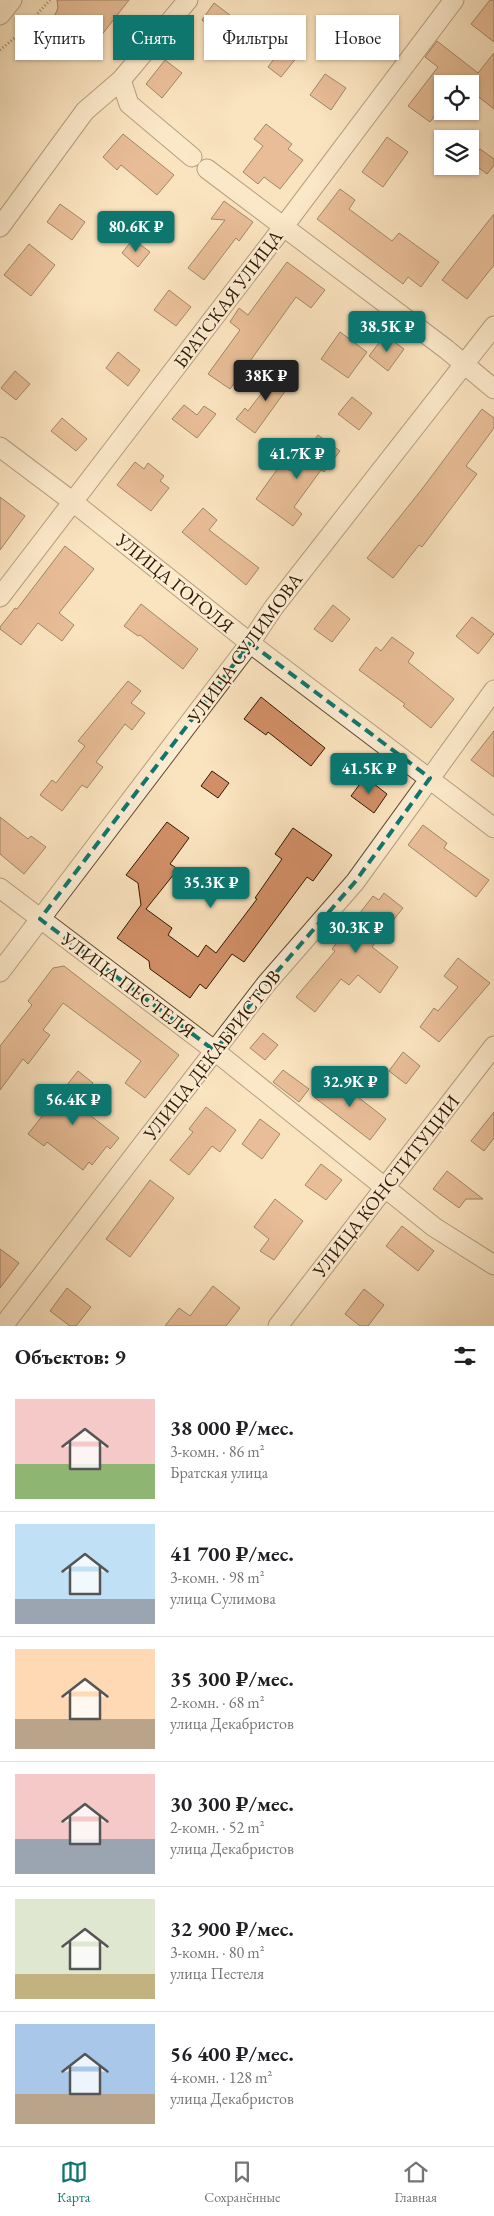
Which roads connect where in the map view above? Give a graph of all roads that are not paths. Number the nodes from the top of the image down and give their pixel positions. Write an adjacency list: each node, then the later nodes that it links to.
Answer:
1 (12, 0): 4 (street)
2 (188, 0): 5 (street)
3 (454, 0): 6 (street, БРАТСКАЯ УЛИЦА)
4 (0, 15)
5 (121, 80): 6 (street); 7 (street)
6 (284, 226): 9 (street); 12 (street, БРАТСКАЯ УЛИЦА)
7 (0, 227)
8 (494, 326): 9 (street, УЛИЦА СУЛИМОВА)
9 (464, 366): 10 (street); 14 (street, УЛИЦА СУЛИМОВА)
10 (494, 389)
11 (0, 447): 12 (street, УЛИЦА ГОГОЛЯ)
12 (73, 502): 13 (street, БРАТСКАЯ УЛИЦА); 14 (street, УЛИЦА ГОГОЛЯ)
13 (0, 597)
14 (250, 644): 16 (street, УЛИЦА ГОГОЛЯ); 19 (street, УЛИЦА СУЛИМОВА)
15 (494, 690): 16 (street, УЛИЦА ДЕКАБРИСТОВ)
16 (430, 778): 17 (street, УЛИЦА ГОГОЛЯ); 22 (street, УЛИЦА ДЕКАБРИСТОВ)
17 (494, 828)
18 (0, 888): 19 (street, УЛИЦА ПЕСТЕЛЯ)
19 (40, 919): 20 (street, УЛИЦА СУЛИМОВА); 22 (street, УЛИЦА ПЕСТЕЛЯ)
20 (0, 972)
21 (494, 1046): 23 (street, УЛИЦА КОНСТИТУЦИИ)
22 (215, 1051): 23 (street, УЛИЦА ПЕСТЕЛЯ); 25 (street, УЛИЦА ДЕКАБРИСТОВ)
23 (385, 1186): 24 (street, УЛИЦА ПЕСТЕЛЯ); 26 (street, УЛИЦА КОНСТИТУЦИИ)
24 (494, 1265)
25 (6, 1322)
26 (278, 1326)

